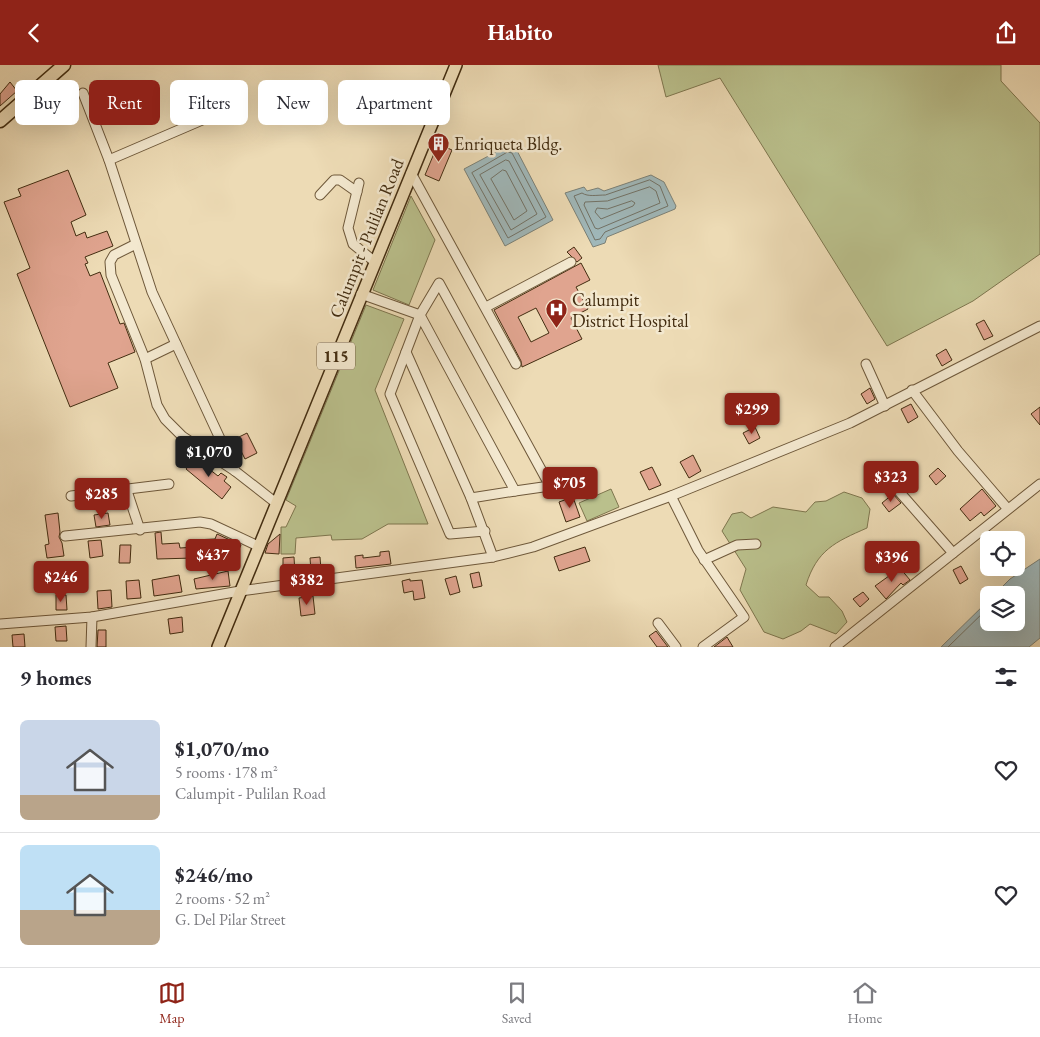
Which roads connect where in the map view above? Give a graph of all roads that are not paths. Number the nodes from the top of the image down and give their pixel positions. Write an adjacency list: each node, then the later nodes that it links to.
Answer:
1 (456, 65): 7 (main road, Calumpit - Pulilan Road / 115)
2 (60, 69): 4 (highway)
3 (83, 93): 6 (street)
4 (0, 121)
5 (190, 125): 6 (street)
6 (109, 160): 9 (street)
7 (412, 173): 10 (main road, Calumpit - Pulilan Road / 115); 13 (street)
8 (320, 195): 10 (street)
9 (136, 244): 16 (street); 18 (street)
10 (375, 262): 12 (main road, Calumpit - Pulilan Road / 115)
11 (571, 262): 13 (street)
12 (361, 294): 14 (street); 32 (main road, Calumpit - Pulilan Road / 115)
13 (486, 307): 19 (street)
14 (420, 315): 17 (street); 28 (street); 28 (street)
15 (1040, 326): 21 (street)
16 (176, 344): 18 (street); 23 (street)
17 (406, 352): 31 (street); 35 (street)
18 (145, 359): 23 (street)
19 (516, 364)
20 (866, 364): 22 (street)
21 (912, 390): 22 (street); 33 (street)
22 (884, 406): 29 (street)
23 (235, 471): 32 (street)
24 (169, 484): 27 (street)
25 (1040, 484): 33 (street)
26 (896, 488): 39 (street)
27 (127, 491): 30 (street); 34 (street)
28 (515, 491): 31 (street)
29 (671, 496): 40 (street); 41 (street)
30 (71, 497)
31 (471, 498): 35 (street)
32 (276, 503): 38 (main road, Calumpit - Pulilan Road / 115)
33 (1007, 508): 39 (street)
34 (140, 529): 36 (street); 38 (street)
35 (485, 531): 40 (street)
36 (65, 536)
37 (756, 544): 41 (street)
38 (258, 546): 42 (main road, Calumpit - Pulilan Road / 115)
39 (953, 553): 50 (street)
40 (493, 557): 42 (street)
41 (704, 560): 49 (street)
42 (240, 591): 43 (street); 47 (main road, Calumpit - Pulilan Road / 115)
43 (92, 617): 45 (street); 46 (street)
44 (658, 623): 48 (street)
45 (0, 625)
46 (92, 647)
47 (218, 647)
48 (676, 647)
49 (703, 647)
50 (835, 647)

